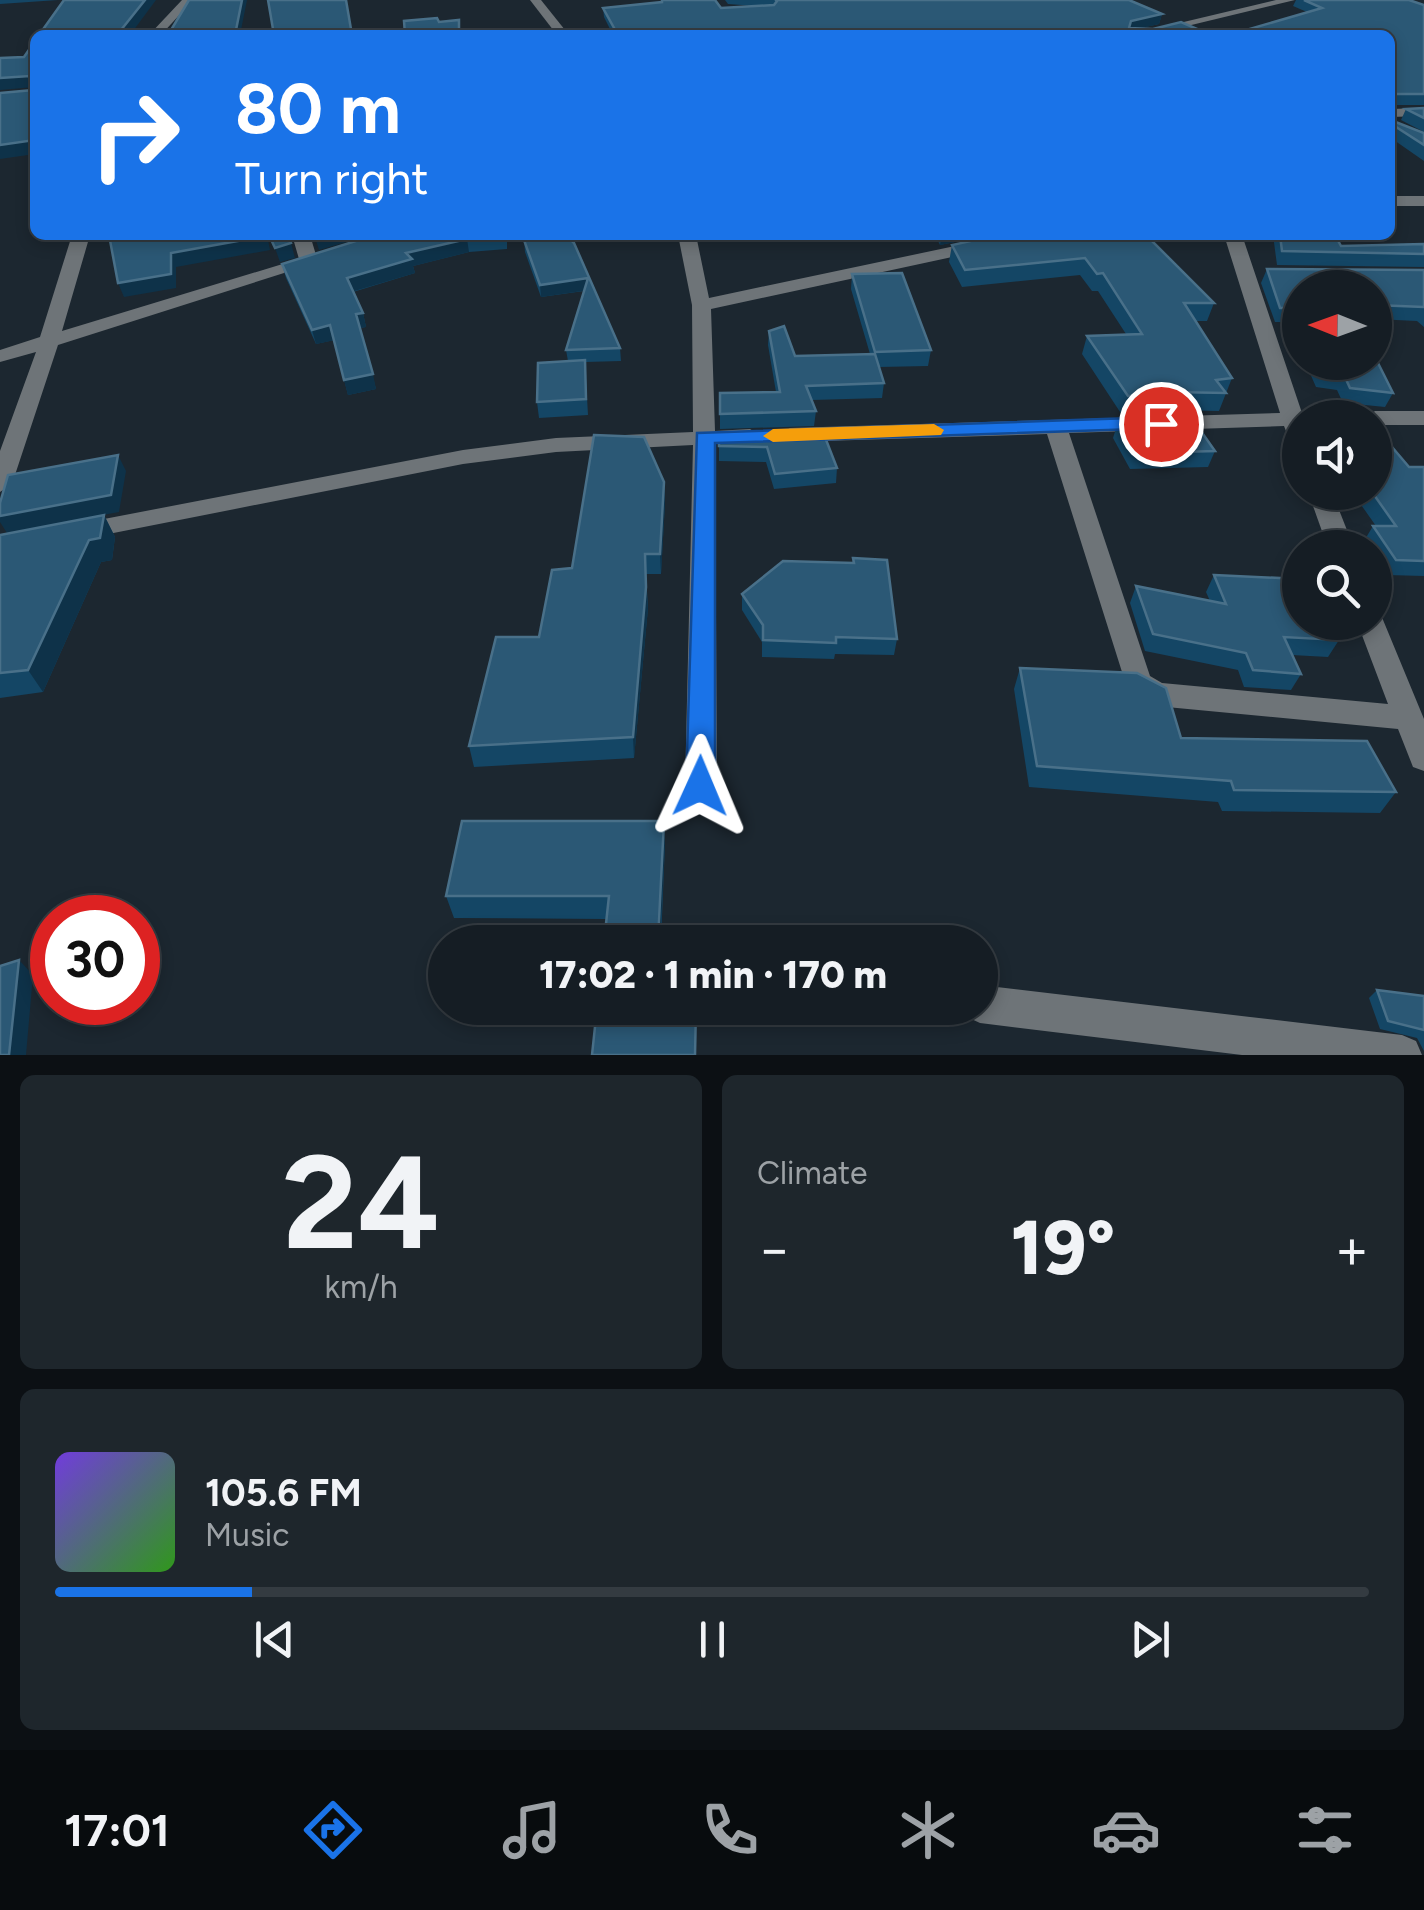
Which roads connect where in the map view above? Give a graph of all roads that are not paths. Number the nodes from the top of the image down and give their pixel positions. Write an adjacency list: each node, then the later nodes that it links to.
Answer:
1 (188, 0): 6 (street)
2 (535, 0): 7 (street)
3 (1290, 0): 4 (street)
4 (1261, 2): 5 (street)
5 (1196, 20): 8 (street); 9 (street)
6 (161, 30)
7 (559, 30)
8 (1155, 30)
9 (1215, 30)
10 (1424, 112): 11 (street)
11 (1395, 114)
12 (1395, 126): 13 (street)
13 (1407, 132)
14 (1395, 201): 15 (street)
15 (1424, 201)
16 (79, 240): 24 (street)
17 (303, 240): 22 (street)
18 (688, 240): 23 (street)
19 (1007, 240): 23 (street)
20 (1236, 240): 26 (street)
21 (336, 255): 22 (street)
22 (309, 262): 24 (street)
23 (701, 305): 31 (street)
24 (49, 342): 25 (street); 32 (street)
25 (0, 356)
26 (1290, 400)
27 (1392, 418): 28 (street)
28 (1424, 418)
29 (1282, 426): 30 (street)
30 (1056, 427): 31 (street); 35 (street)
31 (704, 438): 33 (street); 37 (street)
32 (0, 484)
33 (58, 536)
34 (1377, 640): 35 (street)
35 (1408, 718): 36 (street)
36 (1424, 758)
37 (700, 786)
38 (998, 1006): 39 (street)
39 (1402, 1055)

